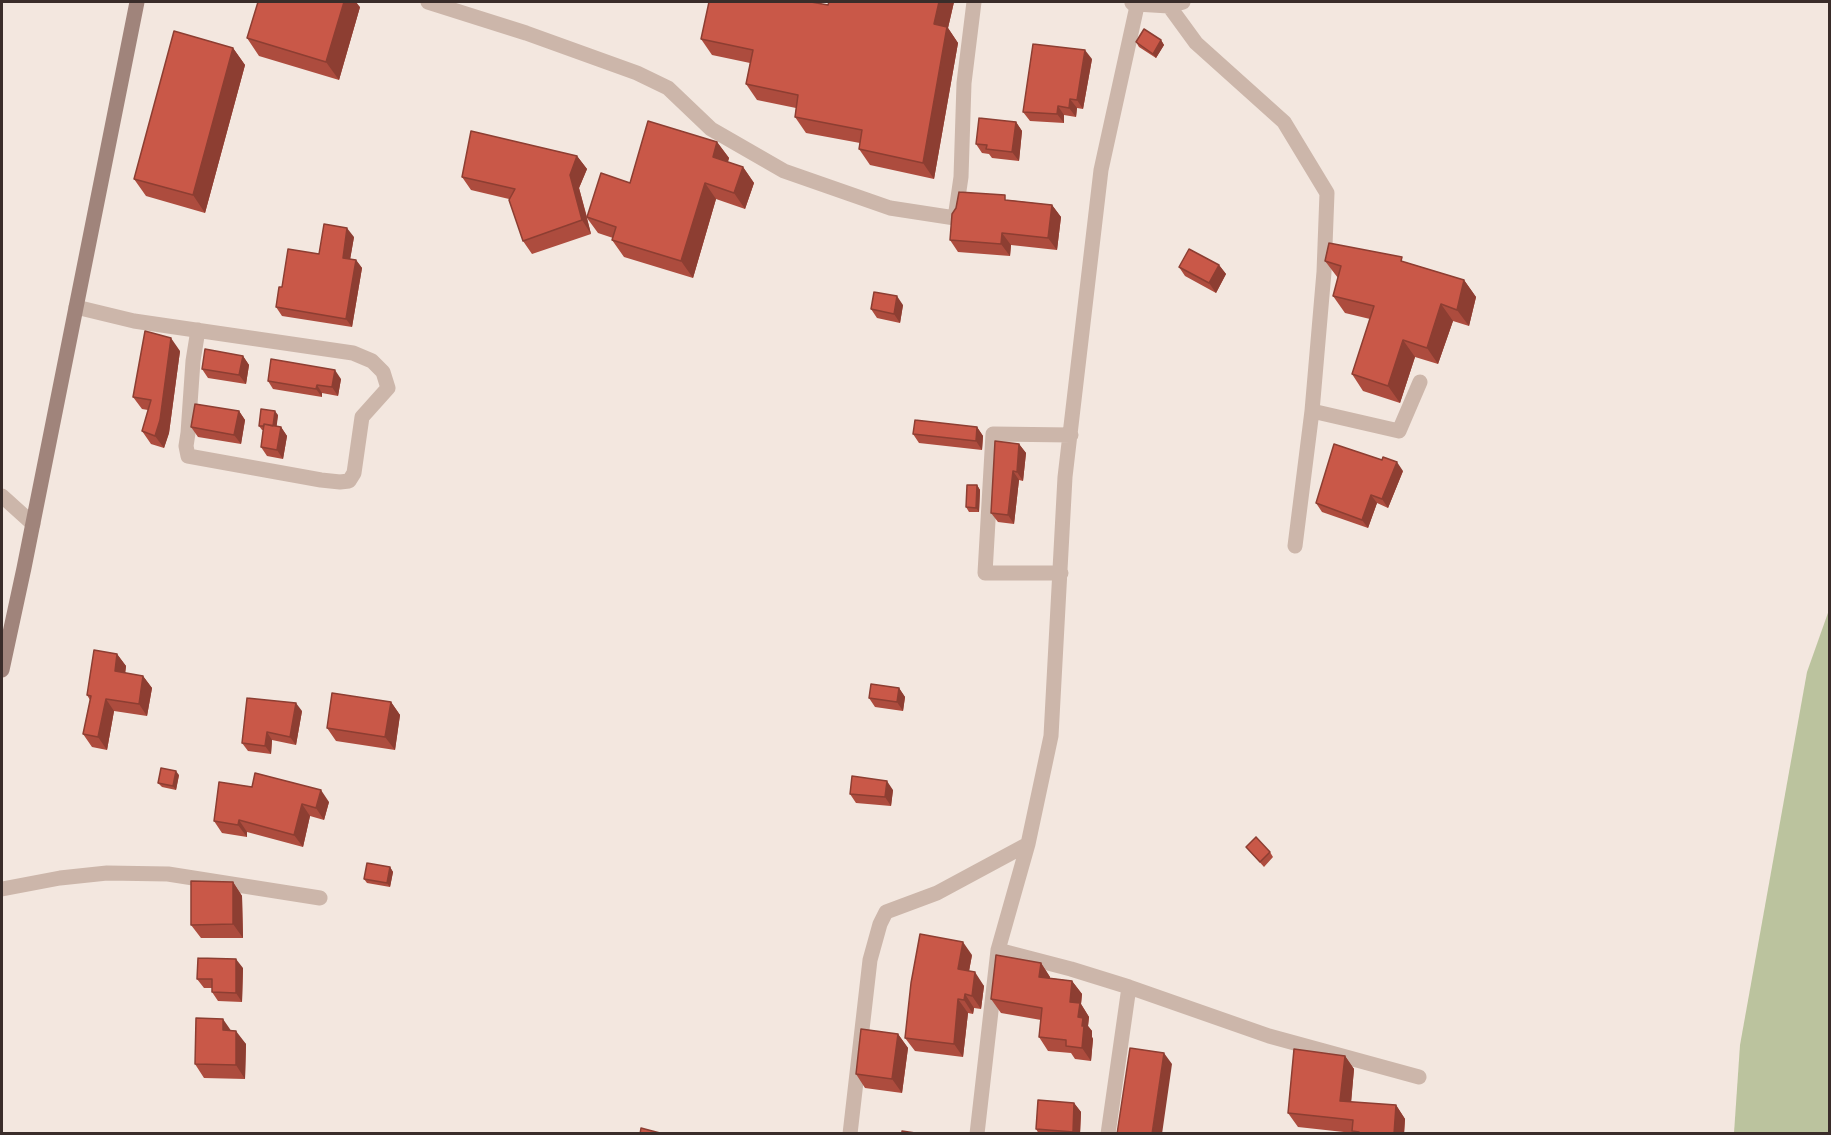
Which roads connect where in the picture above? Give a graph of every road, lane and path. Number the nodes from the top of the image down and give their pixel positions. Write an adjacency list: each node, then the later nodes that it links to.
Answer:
1 (137, 2): 6 (street)
2 (428, 2): 3 (street)
3 (974, 2)
4 (1175, 3): 5 (street); 9 (street)
5 (1133, 4): 10 (street)
6 (76, 308): 7 (street); 12 (street)
7 (198, 330): 7 (street)
8 (1420, 382): 9 (street)
9 (1312, 411): 13 (street)
10 (1071, 435): 14 (street); 14 (street)
11 (2, 496): 12 (street)
12 (33, 524): 15 (street)
13 (1294, 546)
14 (1060, 573): 16 (street)
15 (2, 670)
16 (1029, 843): 19 (street); 22 (street)
17 (2, 889): 18 (street)
18 (320, 898)
19 (998, 950): 20 (street); 23 (street)
20 (1129, 987): 21 (street); 24 (street)
21 (1419, 1077)
22 (850, 1134)
23 (977, 1134)
24 (1108, 1134)

